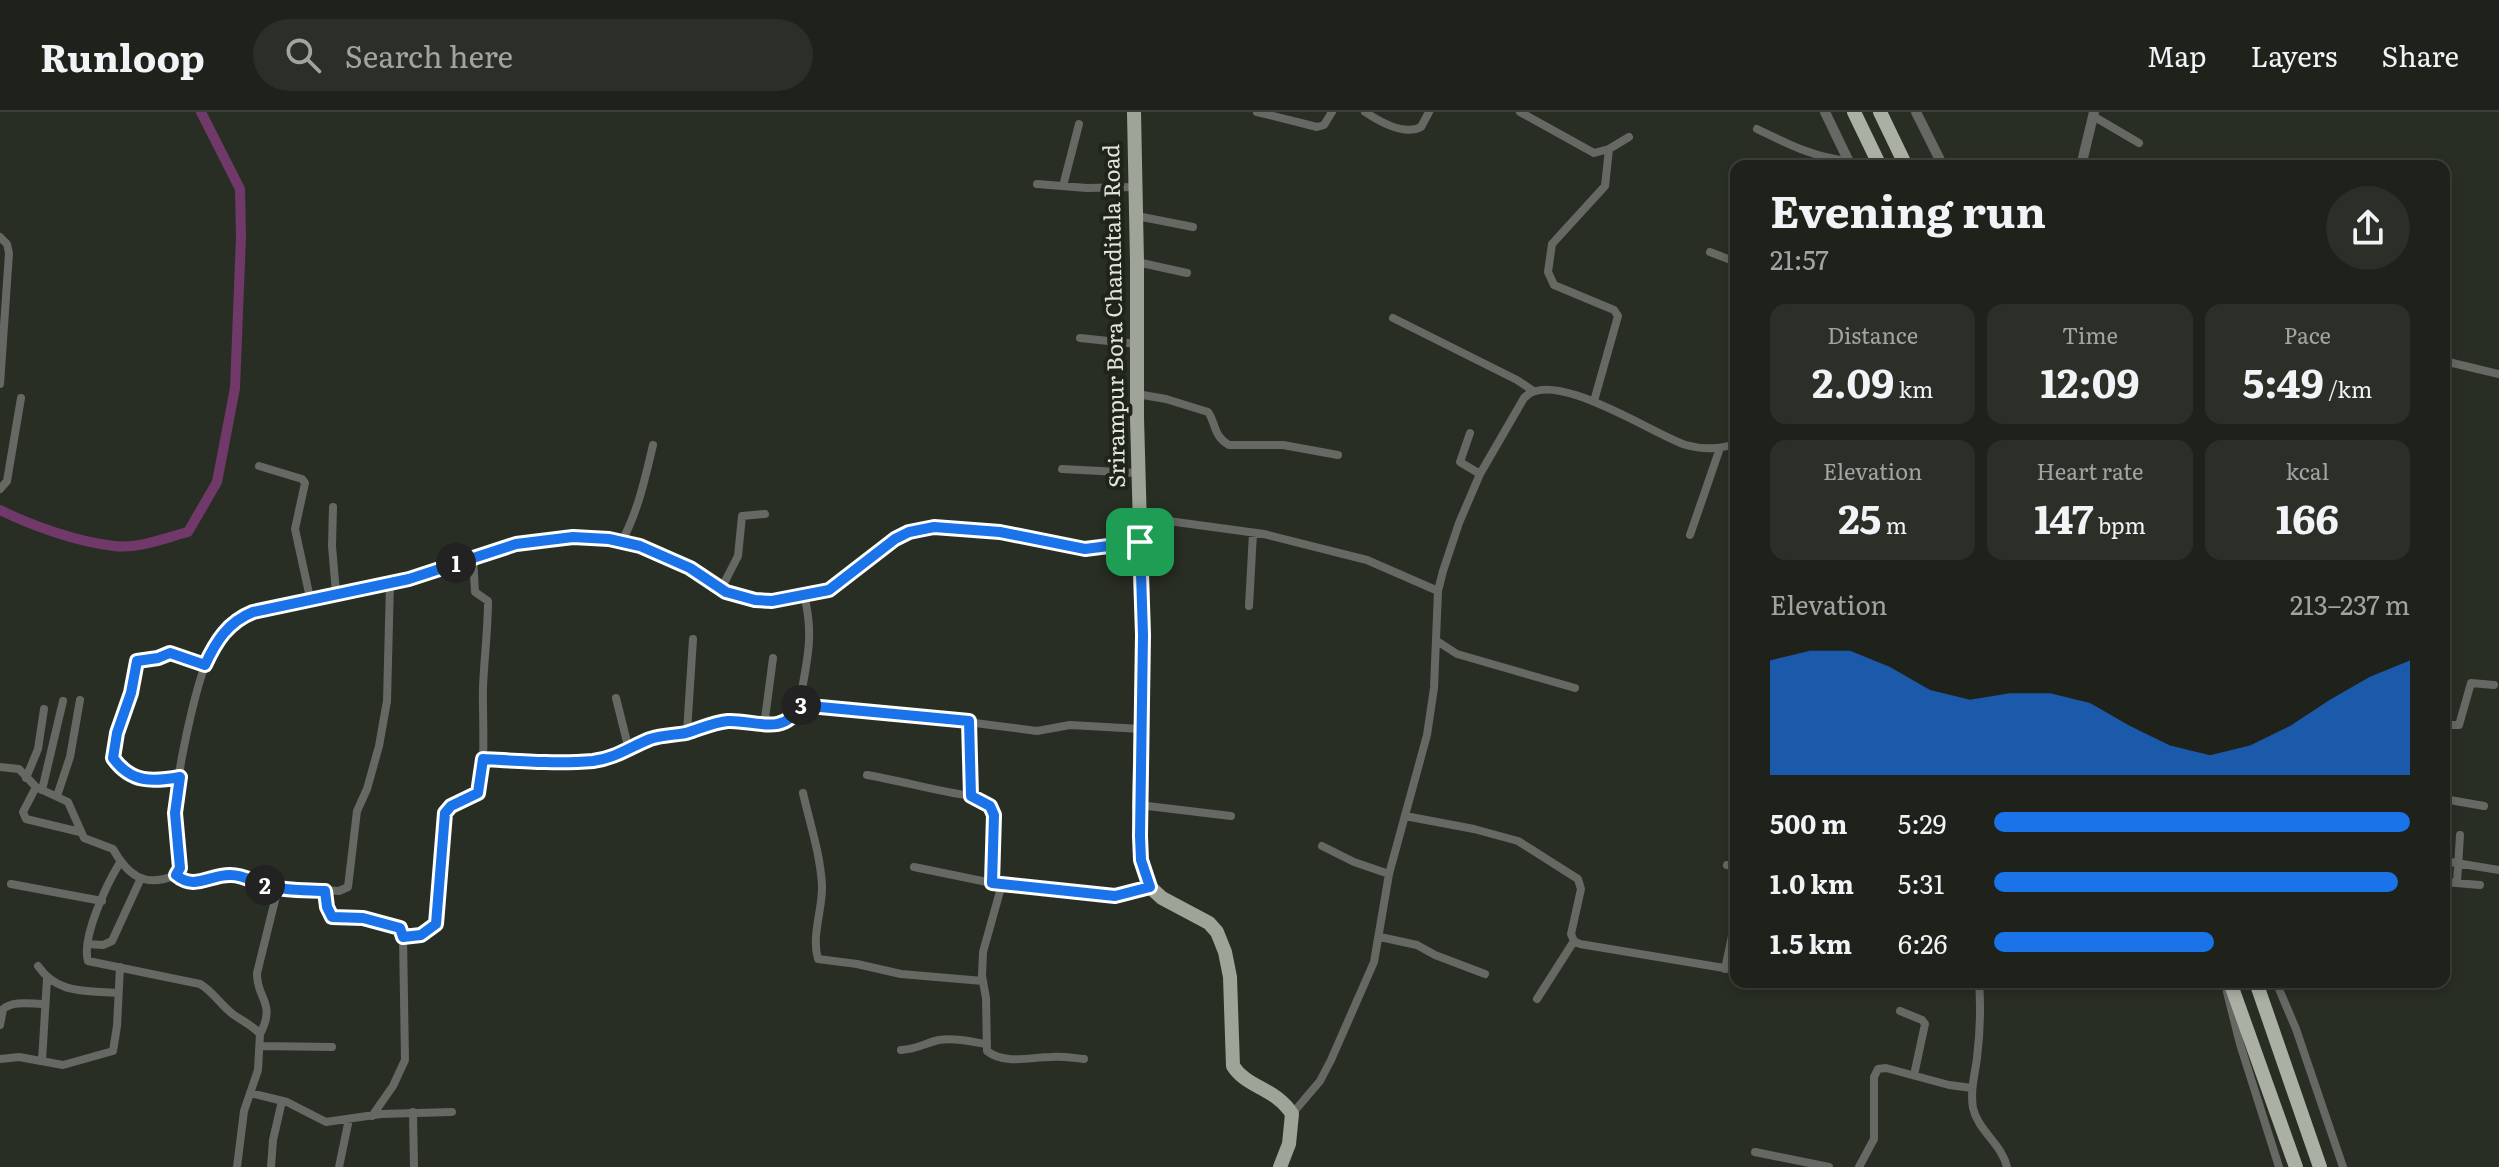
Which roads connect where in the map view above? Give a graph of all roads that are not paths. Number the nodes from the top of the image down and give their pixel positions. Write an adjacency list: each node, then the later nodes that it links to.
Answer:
1 (1134, 112): 26 (main road, Srirampur Bora Chanditala Road)
2 (1257, 112): 11 (street)
3 (1332, 112): 11 (street)
4 (1365, 112): 5 (street)
5 (1429, 112)
6 (1520, 112): 17 (street)
7 (1825, 112): 19 (street)
8 (1854, 112): 20 (highway)
9 (1880, 112): 21 (highway)
10 (1916, 112): 22 (street)
11 (1276, 114)
12 (2093, 114): 16 (street); 23 (street)
13 (1079, 124): 25 (street)
14 (1757, 129): 18 (street)
15 (1629, 137): 17 (street)
16 (2139, 143)
17 (1609, 149): 43 (street)
18 (1829, 160)
19 (1848, 160)
20 (1877, 160)
21 (1903, 160)
22 (1940, 160)
23 (2082, 160)
24 (1037, 184): 25 (street)
25 (1063, 186): 26 (street)
26 (1136, 187): 27 (main road, Srirampur Bora Chanditala Road)
27 (1137, 216): 28 (street); 32 (main road, Srirampur Bora Chanditala Road)
28 (1193, 227)
29 (0, 237): 39 (street)
30 (1710, 252): 31 (street)
31 (1730, 260)
32 (1137, 262): 33 (street); 36 (main road, Srirampur Bora Chanditala Road)
33 (1187, 273)
34 (1393, 318): 40 (street)
35 (1080, 338): 36 (street)
36 (1137, 344): 41 (main road, Srirampur Bora Chanditala Road)
37 (2450, 362): 38 (street)
38 (2499, 374)
39 (0, 384)
40 (1532, 390): 43 (street); 52 (street)
41 (1137, 394): 48 (street); 51 (main road, Srirampur Bora Chanditala Road)
42 (21, 398): 53 (street)
43 (1594, 401): 47 (street)
44 (1470, 433): 52 (street)
45 (653, 445): 59 (street)
46 (1730, 446): 47 (street)
47 (1720, 448): 58 (street)
48 (1338, 455)
49 (259, 466): 67 (street)
50 (1062, 469): 51 (street)
51 (1138, 473): 56 (main road, Srirampur Bora Chanditala Road)
52 (1480, 474): 64 (street)
53 (0, 489)
54 (333, 507): 65 (street)
55 (765, 514): 63 (street)
56 (1139, 517): 57 (street); 60 (main road, Srirampur Bora Chanditala Road)
57 (1253, 533): 64 (street); 68 (street)
58 (1690, 535)
59 (622, 541): 61 (street); 63 (street)
60 (1140, 542): 66 (street); 83 (main road, Srirampur Bora Chanditala Road)
61 (473, 557): 62 (street); 86 (street)
62 (390, 583): 65 (street); 119 (street)
63 (721, 589): 66 (street)
64 (1438, 591): 70 (street)
65 (336, 593): 67 (street)
66 (804, 596): 78 (street)
67 (310, 598): 72 (street)
68 (1249, 606)
69 (693, 639): 84 (street)
70 (1437, 641): 74 (street); 99 (street)
71 (773, 658): 82 (street)
72 (205, 665): 89 (street); 89 (street)
73 (2494, 685): 81 (street)
74 (1575, 688)
75 (616, 698): 85 (street)
76 (80, 700): 93 (street)
77 (63, 701): 91 (street)
78 (799, 705): 80 (street); 82 (street)
79 (44, 709): 90 (street)
80 (969, 721): 83 (street); 94 (street)
81 (2450, 725)
82 (764, 726): 84 (street)
83 (1141, 729): 96 (main road, Srirampur Bora Chanditala Road)
84 (687, 732): 85 (street)
85 (629, 750): 86 (street)
86 (483, 759): 121 (street)
87 (0, 767): 90 (street)
88 (867, 775): 94 (street)
89 (180, 777): 109 (street)
90 (26, 778): 91 (street)
91 (39, 788): 93 (street); 100 (street)
92 (803, 793): 132 (street)
93 (57, 796): 100 (street)
94 (971, 796): 113 (street)
95 (2450, 800): 97 (street)
96 (1139, 805): 98 (street); 117 (main road, Srirampur Bora Chanditala Road)
97 (2484, 806)
98 (1231, 816)
99 (1405, 816): 108 (street); 123 (street)
100 (80, 832): 105 (street)
101 (2460, 835): 104 (street)
102 (1322, 846): 108 (street)
103 (2450, 862): 104 (street)
104 (2458, 863): 107 (street); 112 (street)
105 (119, 864): 110 (street); 120 (street)
106 (914, 867): 113 (street)
107 (2499, 870)
108 (1389, 874): 122 (street)
109 (176, 875): 110 (street); 118 (street)
110 (141, 878): 124 (street)
111 (2450, 882): 112 (street)
112 (2457, 882): 116 (street)
113 (992, 883): 115 (street)
114 (11, 884): 120 (street)
115 (1002, 884): 117 (street); 132 (street)
116 (2480, 885)
117 (1150, 887): 157 (main road)
118 (278, 888): 119 (street); 143 (street)
119 (325, 891): 121 (street)
120 (102, 901): 124 (street)
121 (403, 937): 158 (street)
122 (1380, 937): 130 (street); 157 (street)
123 (1574, 941): 128 (street); 139 (street)
124 (88, 944): 127 (street)
125 (1730, 945): 128 (street)
126 (38, 966): 131 (street)
127 (120, 967): 138 (street); 143 (street)
128 (1725, 969): 129 (street)
129 (1730, 969)
130 (1485, 974)
131 (47, 979): 138 (street); 140 (street)
132 (983, 981): 144 (street)
133 (1979, 988): 152 (street)
134 (2229, 988): 169 (street)
135 (2230, 988): 170 (highway)
136 (2258, 988): 171 (highway)
137 (2279, 988): 172 (street)
138 (118, 993): 150 (street)
139 (1537, 999)
140 (45, 1004): 142 (street); 150 (street)
141 (1900, 1011): 151 (street)
142 (0, 1025)
143 (260, 1034): 145 (street)
144 (985, 1044): 147 (street); 149 (street)
145 (261, 1046): 146 (street); 153 (street)
146 (332, 1047)
147 (901, 1050)
148 (0, 1059): 150 (street)
149 (1084, 1059)
150 (42, 1061)
151 (1914, 1075): 152 (street); 167 (street)
152 (1972, 1088): 168 (street)
153 (250, 1093): 154 (street); 161 (street)
154 (282, 1101): 159 (street); 162 (street)
155 (413, 1112): 156 (street); 158 (street); 164 (street)
156 (452, 1112)
157 (1292, 1114): 165 (main road)
158 (372, 1116): 159 (street)
159 (349, 1119): 163 (street)
160 (1755, 1152): 166 (street)
161 (237, 1167)
162 (271, 1167)
163 (339, 1167)
164 (414, 1167)
165 (1280, 1167)
166 (1829, 1167)
167 (1859, 1167)
168 (2007, 1167)
169 (2279, 1167)
170 (2296, 1167)
171 (2320, 1167)
172 (2343, 1167)

